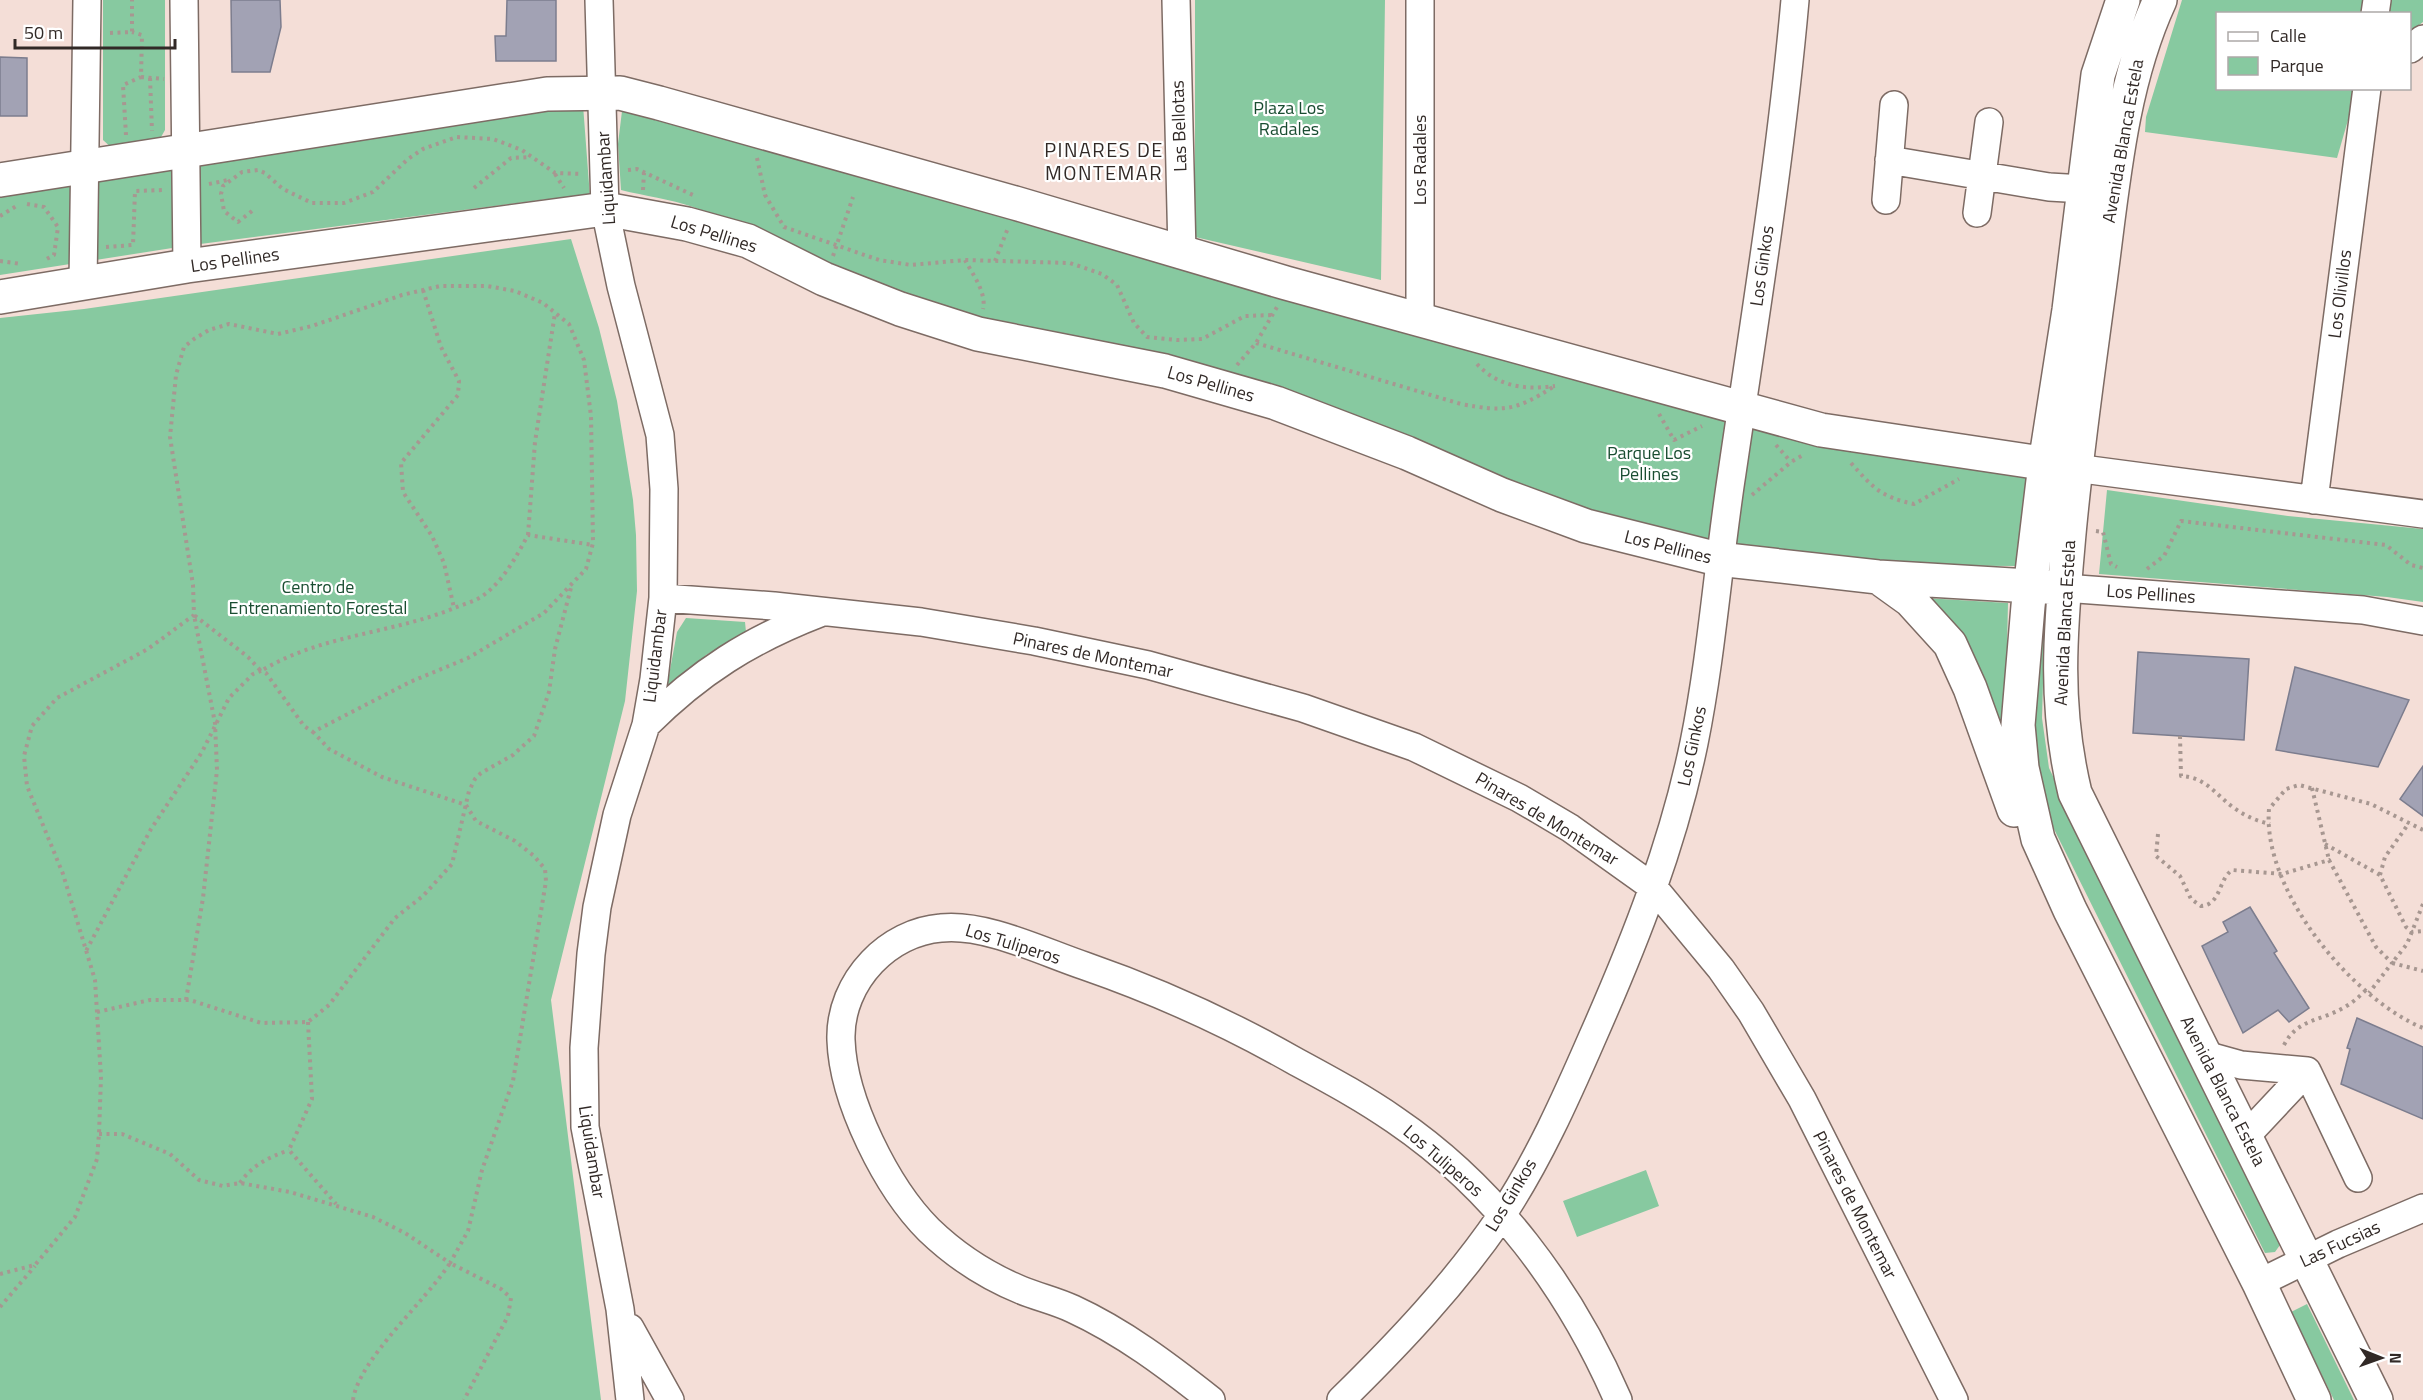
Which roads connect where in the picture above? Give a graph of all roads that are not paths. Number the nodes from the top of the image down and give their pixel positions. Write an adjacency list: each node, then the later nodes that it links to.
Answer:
1 (87, 0): 15 (street)
2 (184, 0): 13 (street)
3 (599, 0): 10 (street, Liquidambar)
4 (1176, 0): 22 (street, Las Bellotas)
5 (1420, 0): 26 (street, Los Radales)
6 (1795, 0): 27 (street, Los Ginkos)
7 (2123, 0): 18 (main road, Avenida Blanca Estela)
8 (2160, 0): 28 (main road, Avenida Blanca Estela)
9 (2367, 90): 29 (street, Los Olivillos)
10 (601, 92): 13 (main road); 20 (street, Liquidambar); 22 (main road)
11 (1894, 105): 14 (street)
12 (1989, 122): 16 (street)
13 (184, 150): 15 (main road); 23 (street)
14 (1889, 160): 16 (street); 19 (street)
15 (86, 166): 17 (main road); 24 (street)
16 (1982, 176): 18 (street); 21 (street)
17 (0, 180)
18 (2084, 189): 28 (main road, Avenida Blanca Estela)
19 (1886, 200)
20 (605, 209): 23 (main road, Los Pellines); 31 (main road, Los Pellines); 35 (street, Liquidambar)
21 (1977, 213)
22 (1182, 253): 26 (main road)
23 (187, 266): 24 (main road, Los Pellines)
24 (83, 284): 25 (main road, Los Pellines)
25 (0, 297)
26 (1420, 320): 27 (main road)
27 (1742, 407): 28 (main road); 31 (street, Los Ginkos)
28 (2060, 466): 29 (street); 33 (main road, Avenida Blanca Estela); 34 (main road, Avenida Blanca Estela)
29 (2314, 500): 30 (street)
30 (2423, 514)
31 (1719, 559): 32 (main road, Los Pellines); 40 (street, Los Ginkos)
32 (1878, 577): 33 (main road, Los Pellines); 39 (main road)
33 (2030, 586): 34 (main road, Los Pellines); 39 (main road, Avenida Blanca Estela)
34 (2064, 588): 37 (street, Los Pellines); 41 (main road, Avenida Blanca Estela)
35 (663, 598): 36 (street, Pinares de Montemar); 38 (street, Liquidambar)
36 (824, 611): 38 (street, Pinares de Montemar); 40 (street, Pinares de Montemar)
37 (2423, 621)
38 (646, 725): 49 (street, Liquidambar)
39 (2046, 858): 48 (main road, Avenida Blanca Estela)
40 (1654, 888): 46 (street, Los Ginkos); 55 (street, Pinares de Montemar)
41 (2205, 1055): 42 (street); 43 (main road, Avenida Blanca Estela)
42 (2307, 1071): 43 (street); 44 (street)
43 (2247, 1136): 47 (main road, Avenida Blanca Estela)
44 (2358, 1178)
45 (2423, 1208): 47 (street, Las Fucsias)
46 (1502, 1215): 52 (street, Los Tuliperos); 53 (street, Los Ginkos); 54 (street, Los Tuliperos)
47 (2308, 1259): 48 (street, Las Fucsias); 57 (main road, Avenida Blanca Estela)
48 (2259, 1283): 56 (main road, Avenida Blanca Estela)
49 (620, 1309): 50 (street, Liquidambar); 51 (street, Liquidambar)
50 (630, 1400)
51 (670, 1400)
52 (1211, 1400)
53 (1341, 1400)
54 (1618, 1400)
55 (1954, 1400)
56 (2314, 1400)
57 (2376, 1400)

